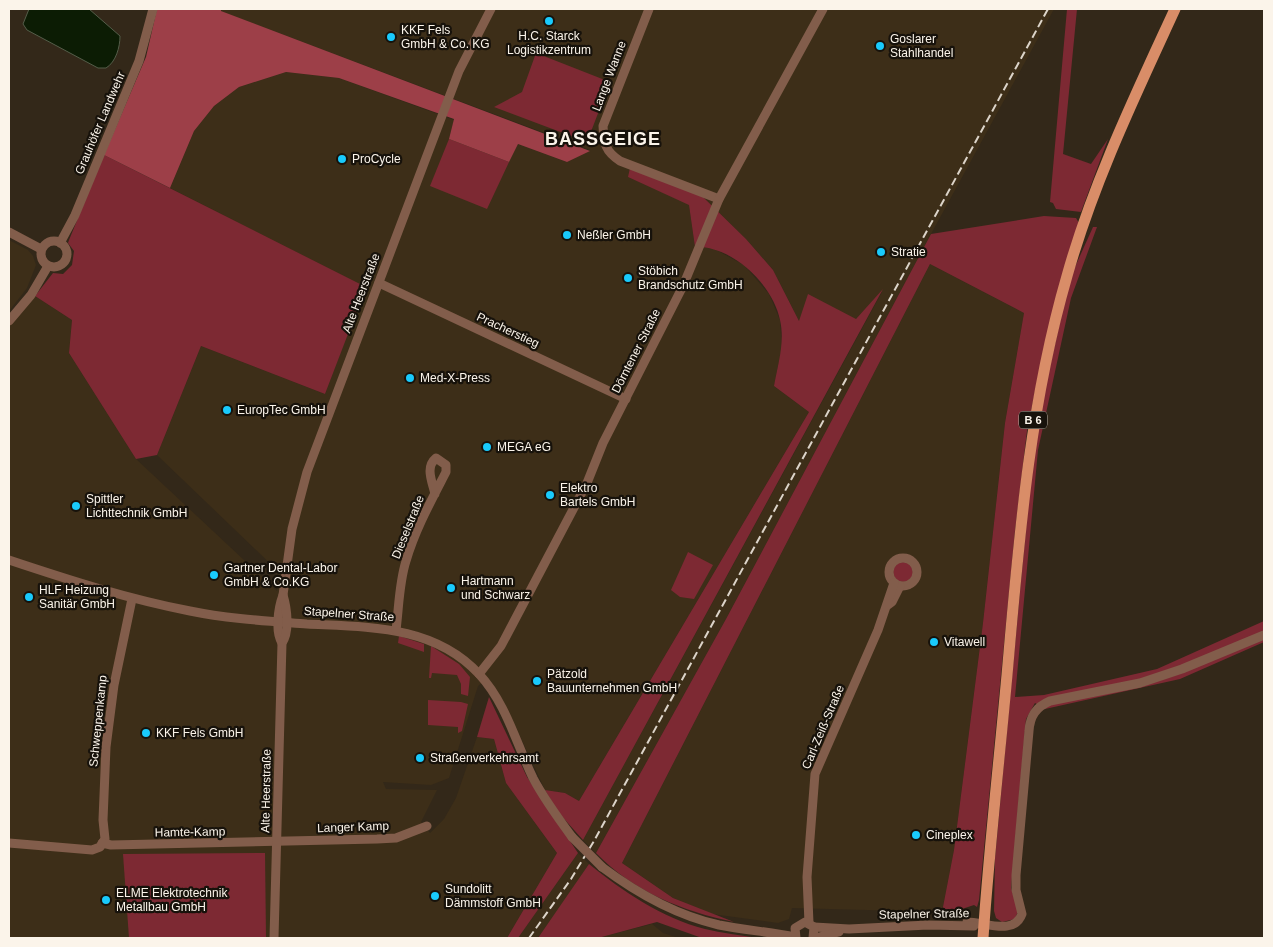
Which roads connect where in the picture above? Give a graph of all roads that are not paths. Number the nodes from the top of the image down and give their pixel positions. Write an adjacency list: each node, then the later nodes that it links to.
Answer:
1 (153, 9): 8 (street, Grauhöfer Landwehr)
2 (491, 9): 11 (street, Alte Heerstraße)
3 (649, 9): 6 (street, Lange Wanne)
4 (823, 9): 6 (street, Dörntener Straße)
5 (1175, 9): 26 (main road, B 6)
6 (719, 199): 13 (street, Dörntener Straße)
7 (9, 232): 9 (street)
8 (60, 243): 9 (street); 10 (street)
9 (42, 249): 10 (street)
10 (48, 266): 12 (street)
11 (379, 283): 13 (street, Pracherstieg); 18 (street, Alte Heerstraße)
12 (9, 321)
13 (626, 399): 21 (street, Dörntener Straße)
14 (435, 494): 19 (street, Dieselstraße)
15 (9, 560): 17 (street, Stapelner Straße)
16 (897, 584): 30 (street, Carl-Zeiß-Straße)
17 (132, 598): 18 (street, Stapelner Straße); 25 (street, Schweppenkamp)
18 (282, 622): 19 (street, Stapelner Straße); 23 (street, Alte Heerstraße)
19 (396, 630): 21 (street, Stapelner Straße)
20 (1264, 635): 29 (street)
21 (479, 674): 30 (street, Stapelner Straße, bridge)
22 (427, 826): 23 (street, Langer Kamp)
23 (278, 841): 25 (street, Hamte-Kamp); 32 (street, Alte Heerstraße)
24 (9, 842): 25 (street, Hamte-Kamp)
25 (101, 845)
26 (986, 899): 27 (street); 29 (main road, B 6)
27 (967, 922): 28 (street); 29 (street, Stapelner Straße)
28 (957, 924): 29 (street, Stapelner Straße); 31 (street, Stapelner Straße)
29 (984, 925): 34 (main road, B 6)
30 (802, 930): 31 (street, Stapelner Straße); 33 (street, Stapelner Straße)
31 (849, 930): 33 (street, Stapelner Straße)
32 (274, 938)
33 (814, 938)
34 (983, 938)

